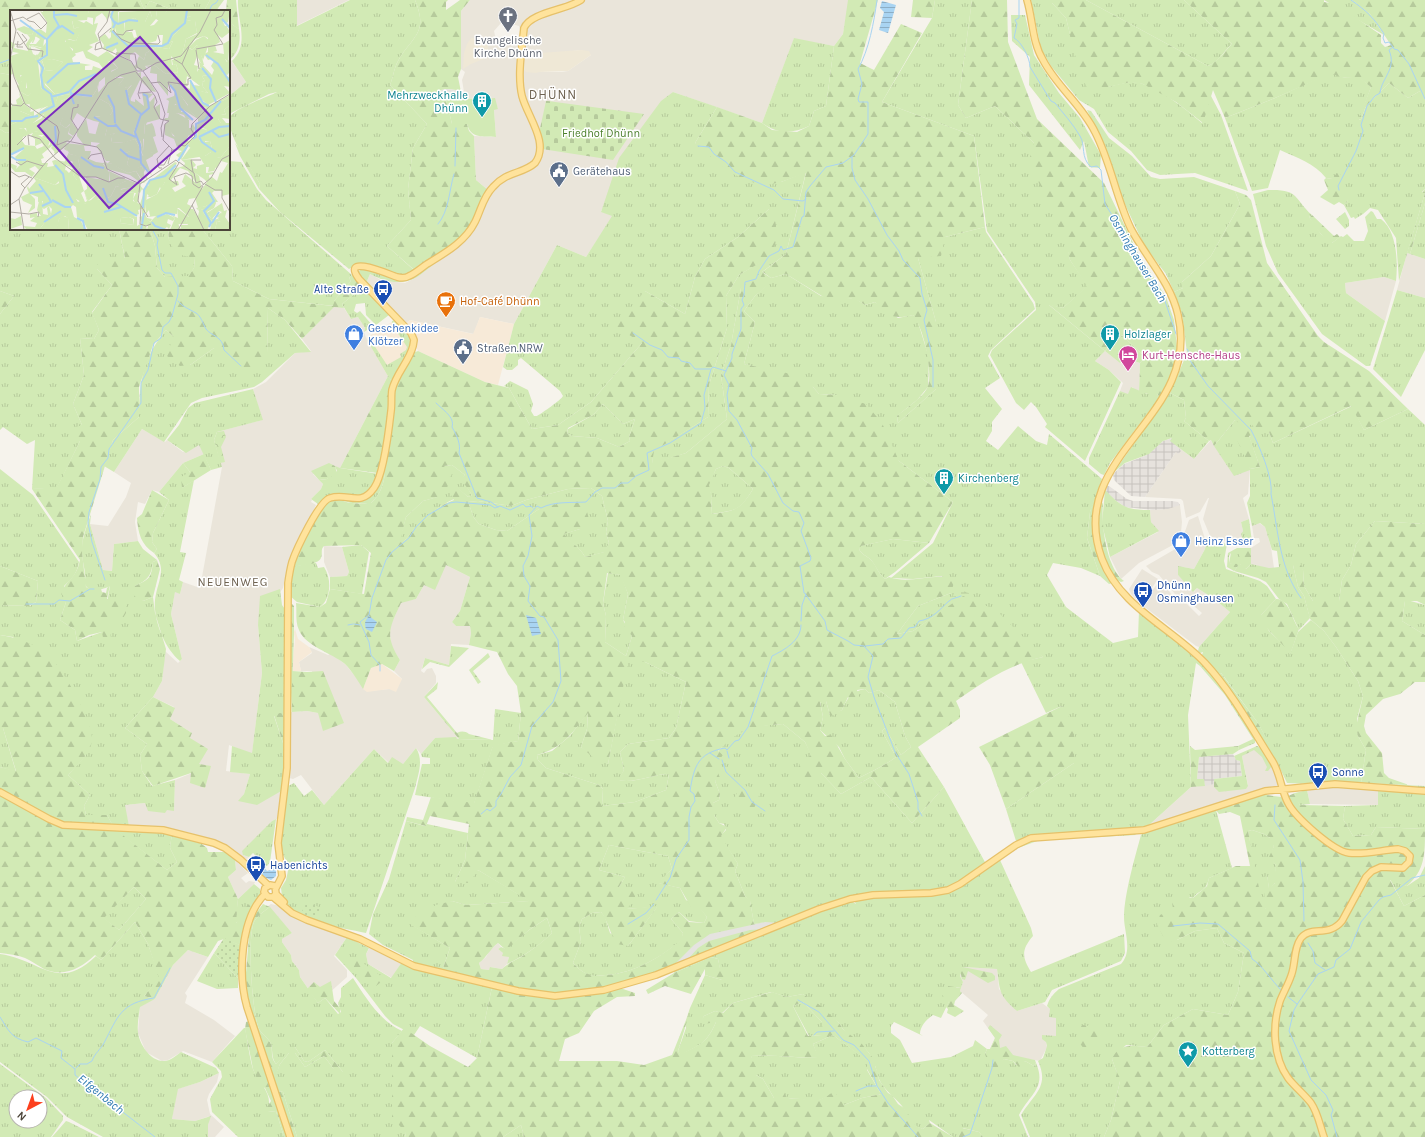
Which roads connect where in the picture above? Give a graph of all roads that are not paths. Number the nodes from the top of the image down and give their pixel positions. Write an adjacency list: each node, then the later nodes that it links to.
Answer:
1 (581, 0): 6 (main road)
2 (1027, 0): 3 (main road)
3 (1284, 789): 4 (main road); 6 (main road); 8 (main road)
4 (1425, 791)
5 (0, 792): 6 (main road)
6 (270, 891): 7 (main road)
7 (290, 1137)
8 (1324, 1137)

